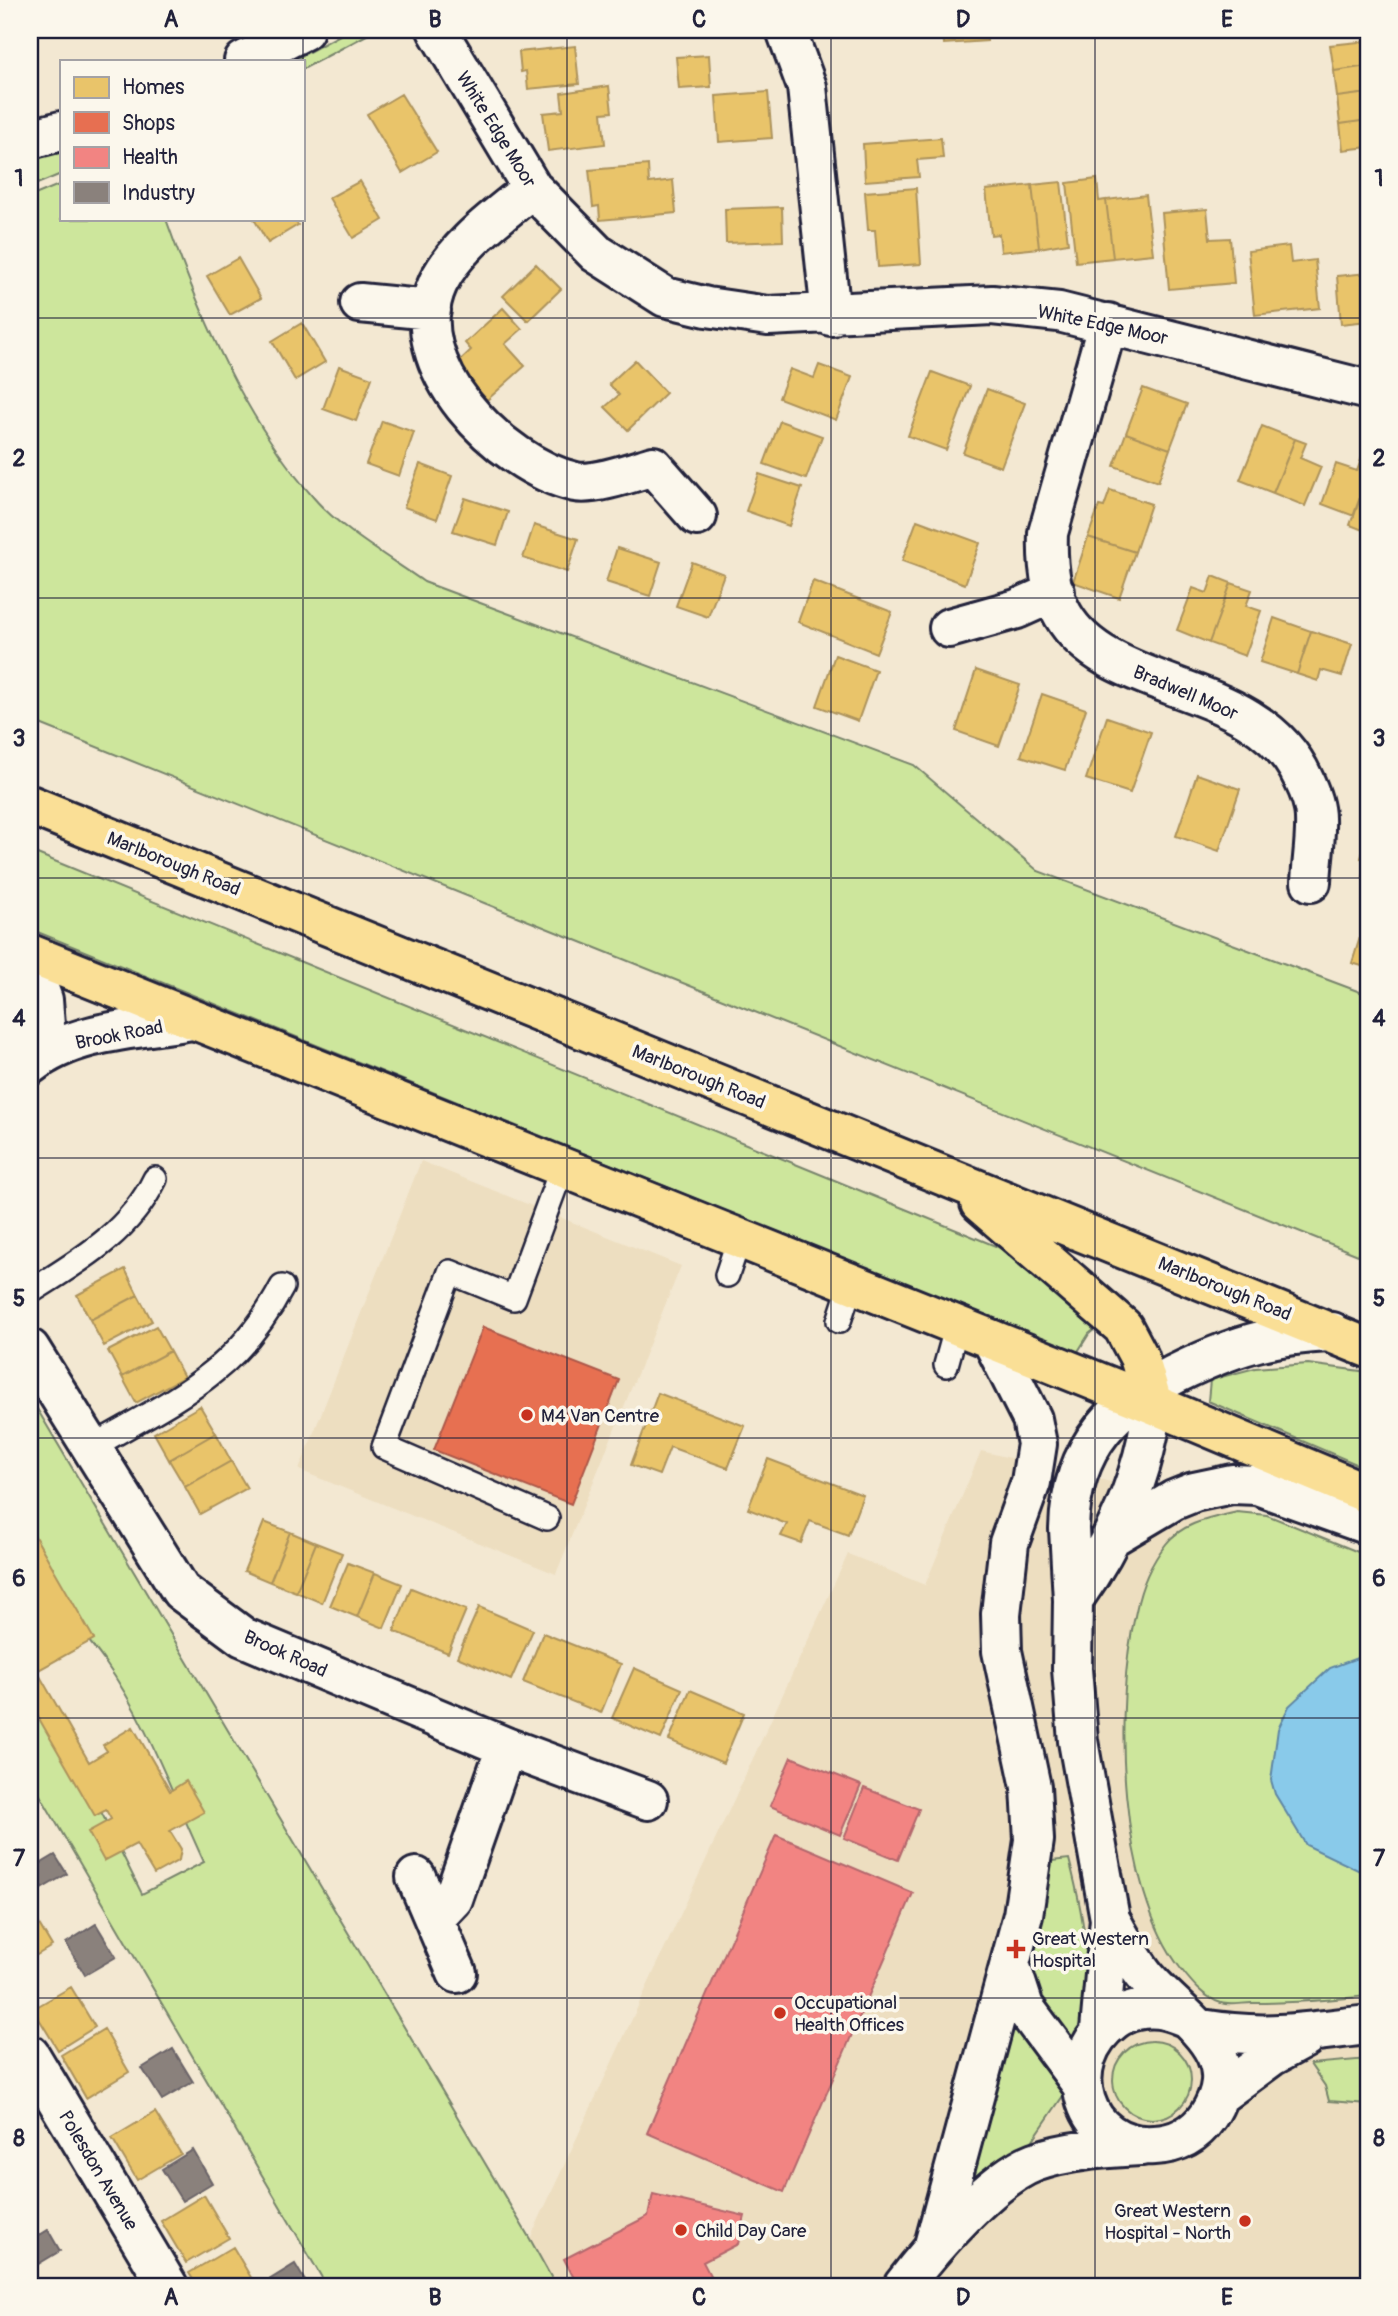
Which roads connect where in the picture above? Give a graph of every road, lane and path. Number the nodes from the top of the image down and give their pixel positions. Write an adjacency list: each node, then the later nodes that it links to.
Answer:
1 (304, 30): 4 (street)
2 (437, 30): 7 (street, White Edge Moor)
3 (786, 30): 10 (street)
4 (246, 60)
5 (60, 131): 6 (street)
6 (30, 139)
7 (532, 188): 9 (street); 10 (street, White Edge Moor)
8 (360, 303): 9 (street)
9 (431, 310): 13 (street)
10 (831, 316): 11 (street, White Edge Moor)
11 (1108, 323): 12 (street, White Edge Moor); 14 (street, Bradwell Moor)
12 (1368, 390)
13 (697, 516)
14 (1055, 592): 15 (street); 17 (street, Bradwell Moor)
15 (949, 628)
16 (30, 805): 24 (main road, Marlborough Road)
17 (1311, 882)
18 (30, 954): 20 (main road)
19 (30, 964): 21 (street, Brook Road)
20 (192, 1020): 21 (street, Brook Road); 22 (main road)
21 (39, 1058)
22 (562, 1168): 25 (main road); 39 (lane)
23 (155, 1179): 29 (lane)
24 (952, 1179): 32 (main road, Marlborough Road); 36 (main road)
25 (739, 1239): 26 (lane); 27 (main road)
26 (727, 1275)
27 (851, 1283): 30 (lane); 31 (main road)
28 (282, 1287): 37 (lane)
29 (30, 1292)
30 (839, 1321)
31 (974, 1332): 35 (lane); 36 (main road); 48 (street)
32 (1332, 1332): 33 (main road, Marlborough Road); 36 (street)
33 (1368, 1348)
34 (30, 1349): 37 (street, Brook Road)
35 (946, 1365)
36 (1146, 1396): 38 (main road); 41 (street); 42 (street)
37 (90, 1448): 43 (street, Brook Road)
38 (1368, 1494)
39 (547, 1518)
40 (1368, 1525): 41 (street)
41 (1115, 1535): 42 (street)
42 (1073, 1600): 47 (street)
43 (506, 1747): 44 (street, Brook Road); 46 (street)
44 (648, 1800)
45 (416, 1878): 46 (street)
46 (434, 1919): 49 (street)
47 (1110, 1919): 50 (street); 52 (street)
48 (1010, 1964): 55 (street); 59 (street)
49 (457, 1973)
50 (1193, 2023): 52 (street); 53 (street); 56 (street)
51 (1368, 2025): 53 (street)
52 (1100, 2030): 55 (street)
53 (1314, 2034): 56 (street)
54 (30, 2055): 60 (street, Polesdon Avenue)
55 (1083, 2090): 57 (street); 58 (street)
56 (1219, 2095): 57 (street)
57 (1144, 2146): 58 (street)
58 (1034, 2162): 59 (street)
59 (933, 2249): 61 (street)
60 (168, 2286)
61 (903, 2286)

